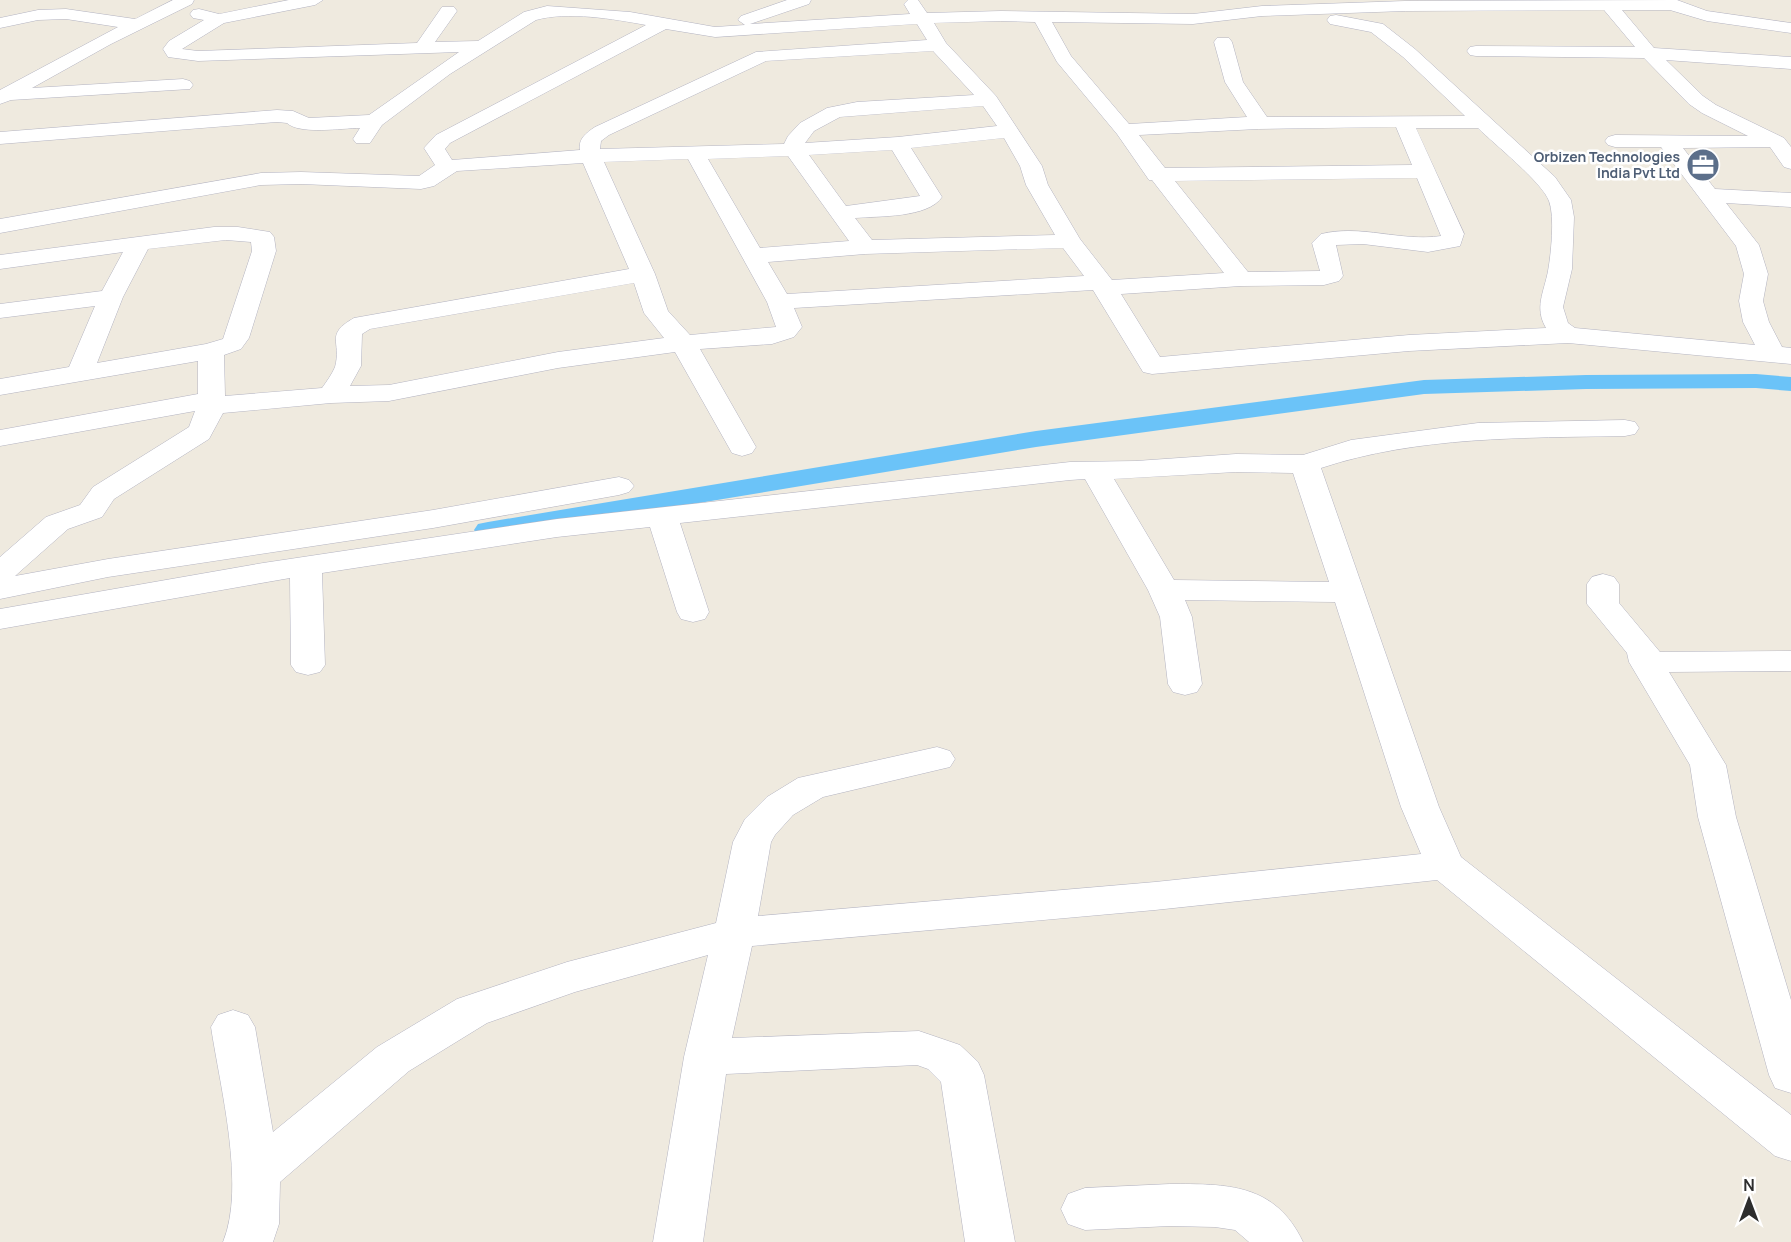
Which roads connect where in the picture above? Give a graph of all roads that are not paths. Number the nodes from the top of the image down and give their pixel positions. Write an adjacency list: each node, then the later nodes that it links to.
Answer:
1 (315, 0): 17 (street)
2 (527, 0): 14 (street)
3 (803, 0): 25 (street)
4 (909, 0): 18 (street)
5 (1669, 2): 10 (street); 24 (street)
6 (180, 3): 17 (street); 20 (street)
7 (1403, 3): 8 (street); 11 (street)
8 (1473, 3): 9 (street); 31 (street)
9 (1538, 3): 10 (street)
10 (1607, 3): 23 (street)
11 (1273, 5): 16 (street); 41 (street)
12 (827, 8): 21 (street)
13 (448, 11): 29 (street)
14 (547, 11): 15 (street); 28 (street)
15 (662, 14): 25 (street); 54 (street)
16 (1041, 17): 18 (street); 42 (street)
17 (219, 19): 29 (street)
18 (923, 19): 21 (street); 27 (street)
19 (0, 23): 20 (street)
20 (136, 24): 36 (street)
21 (840, 24): 25 (street)
22 (1606, 26): 23 (street)
23 (1629, 26): 32 (street)
24 (1791, 28)
25 (715, 32): 33 (street)
26 (1223, 42): 39 (street)
27 (938, 45): 33 (street); 37 (street)
28 (479, 46): 29 (street); 38 (street)
29 (422, 48)
30 (1476, 51): 31 (street)
31 (1515, 51): 32 (street)
32 (1649, 53): 34 (street); 48 (street)
33 (762, 56): 52 (street)
34 (1791, 63)
35 (183, 86): 36 (street)
36 (2, 97)
37 (989, 100): 43 (street); 50 (street)
38 (374, 121): 44 (street); 45 (street)
39 (1260, 121): 40 (street); 42 (street)
40 (1403, 121): 41 (street); 55 (street)
41 (1482, 122): 72 (street)
42 (1124, 130): 56 (street)
43 (1010, 131): 49 (street); 61 (street)
44 (0, 138)
45 (363, 139)
46 (1615, 141): 47 (street)
47 (1667, 141): 48 (street); 57 (street)
48 (1777, 142): 53 (street)
49 (898, 143): 50 (street); 59 (street)
50 (794, 150): 51 (street); 59 (street)
51 (695, 154): 52 (street); 64 (street)
52 (591, 156): 54 (street); 66 (street)
53 (1791, 163)
54 (446, 166): 60 (street)
55 (1426, 171): 56 (street); 67 (street)
56 (1157, 175): 67 (street)
57 (1708, 195): 58 (street); 75 (street)
58 (1791, 200)
59 (838, 213): 63 (street)
60 (0, 226)
61 (1070, 241): 63 (street); 68 (street)
62 (140, 242): 65 (street); 69 (street); 74 (street)
63 (865, 247): 64 (street)
64 (754, 256): 70 (street)
65 (0, 262)
66 (643, 274): 73 (street); 78 (street)
67 (1240, 279): 68 (street)
68 (1103, 285): 70 (street); 72 (street)
69 (111, 297): 71 (street); 76 (street)
70 (779, 302): 73 (street)
71 (0, 312)
72 (1568, 334): 75 (street)
73 (683, 343): 78 (street); 82 (street)
74 (211, 351): 76 (street); 79 (street)
75 (1782, 355)
76 (79, 374): 77 (street)
77 (0, 387)
78 (331, 395): 79 (street)
79 (211, 403): 81 (street); 88 (street)
80 (1625, 428): 83 (street)
81 (0, 438)
82 (742, 447)
83 (1305, 464): 84 (street); 92 (street)
84 (1094, 469): 86 (street); 91 (street)
85 (619, 486): 90 (street)
86 (662, 516): 87 (street); 93 (street)
87 (306, 567): 94 (street); 97 (street)
88 (0, 573)
89 (1603, 584): 96 (street)
90 (0, 589)
91 (1164, 590): 92 (street); 98 (street)
92 (1347, 592): 100 (street)
93 (693, 612)
94 (0, 619)
95 (1791, 661): 96 (street)
96 (1646, 662): 104 (street)
97 (308, 665)
98 (1185, 684)
99 (937, 759): 101 (street)
100 (1445, 865): 101 (street); 105 (street)
101 (734, 933): 103 (street); 106 (street)
102 (233, 1027): 106 (street)
103 (706, 1057): 109 (street); 110 (street)
104 (1791, 1075)
105 (1791, 1142)
106 (257, 1174): 108 (street)
107 (1085, 1209): 111 (street)
108 (248, 1242)
109 (678, 1242)
110 (990, 1242)
111 (1278, 1242)

